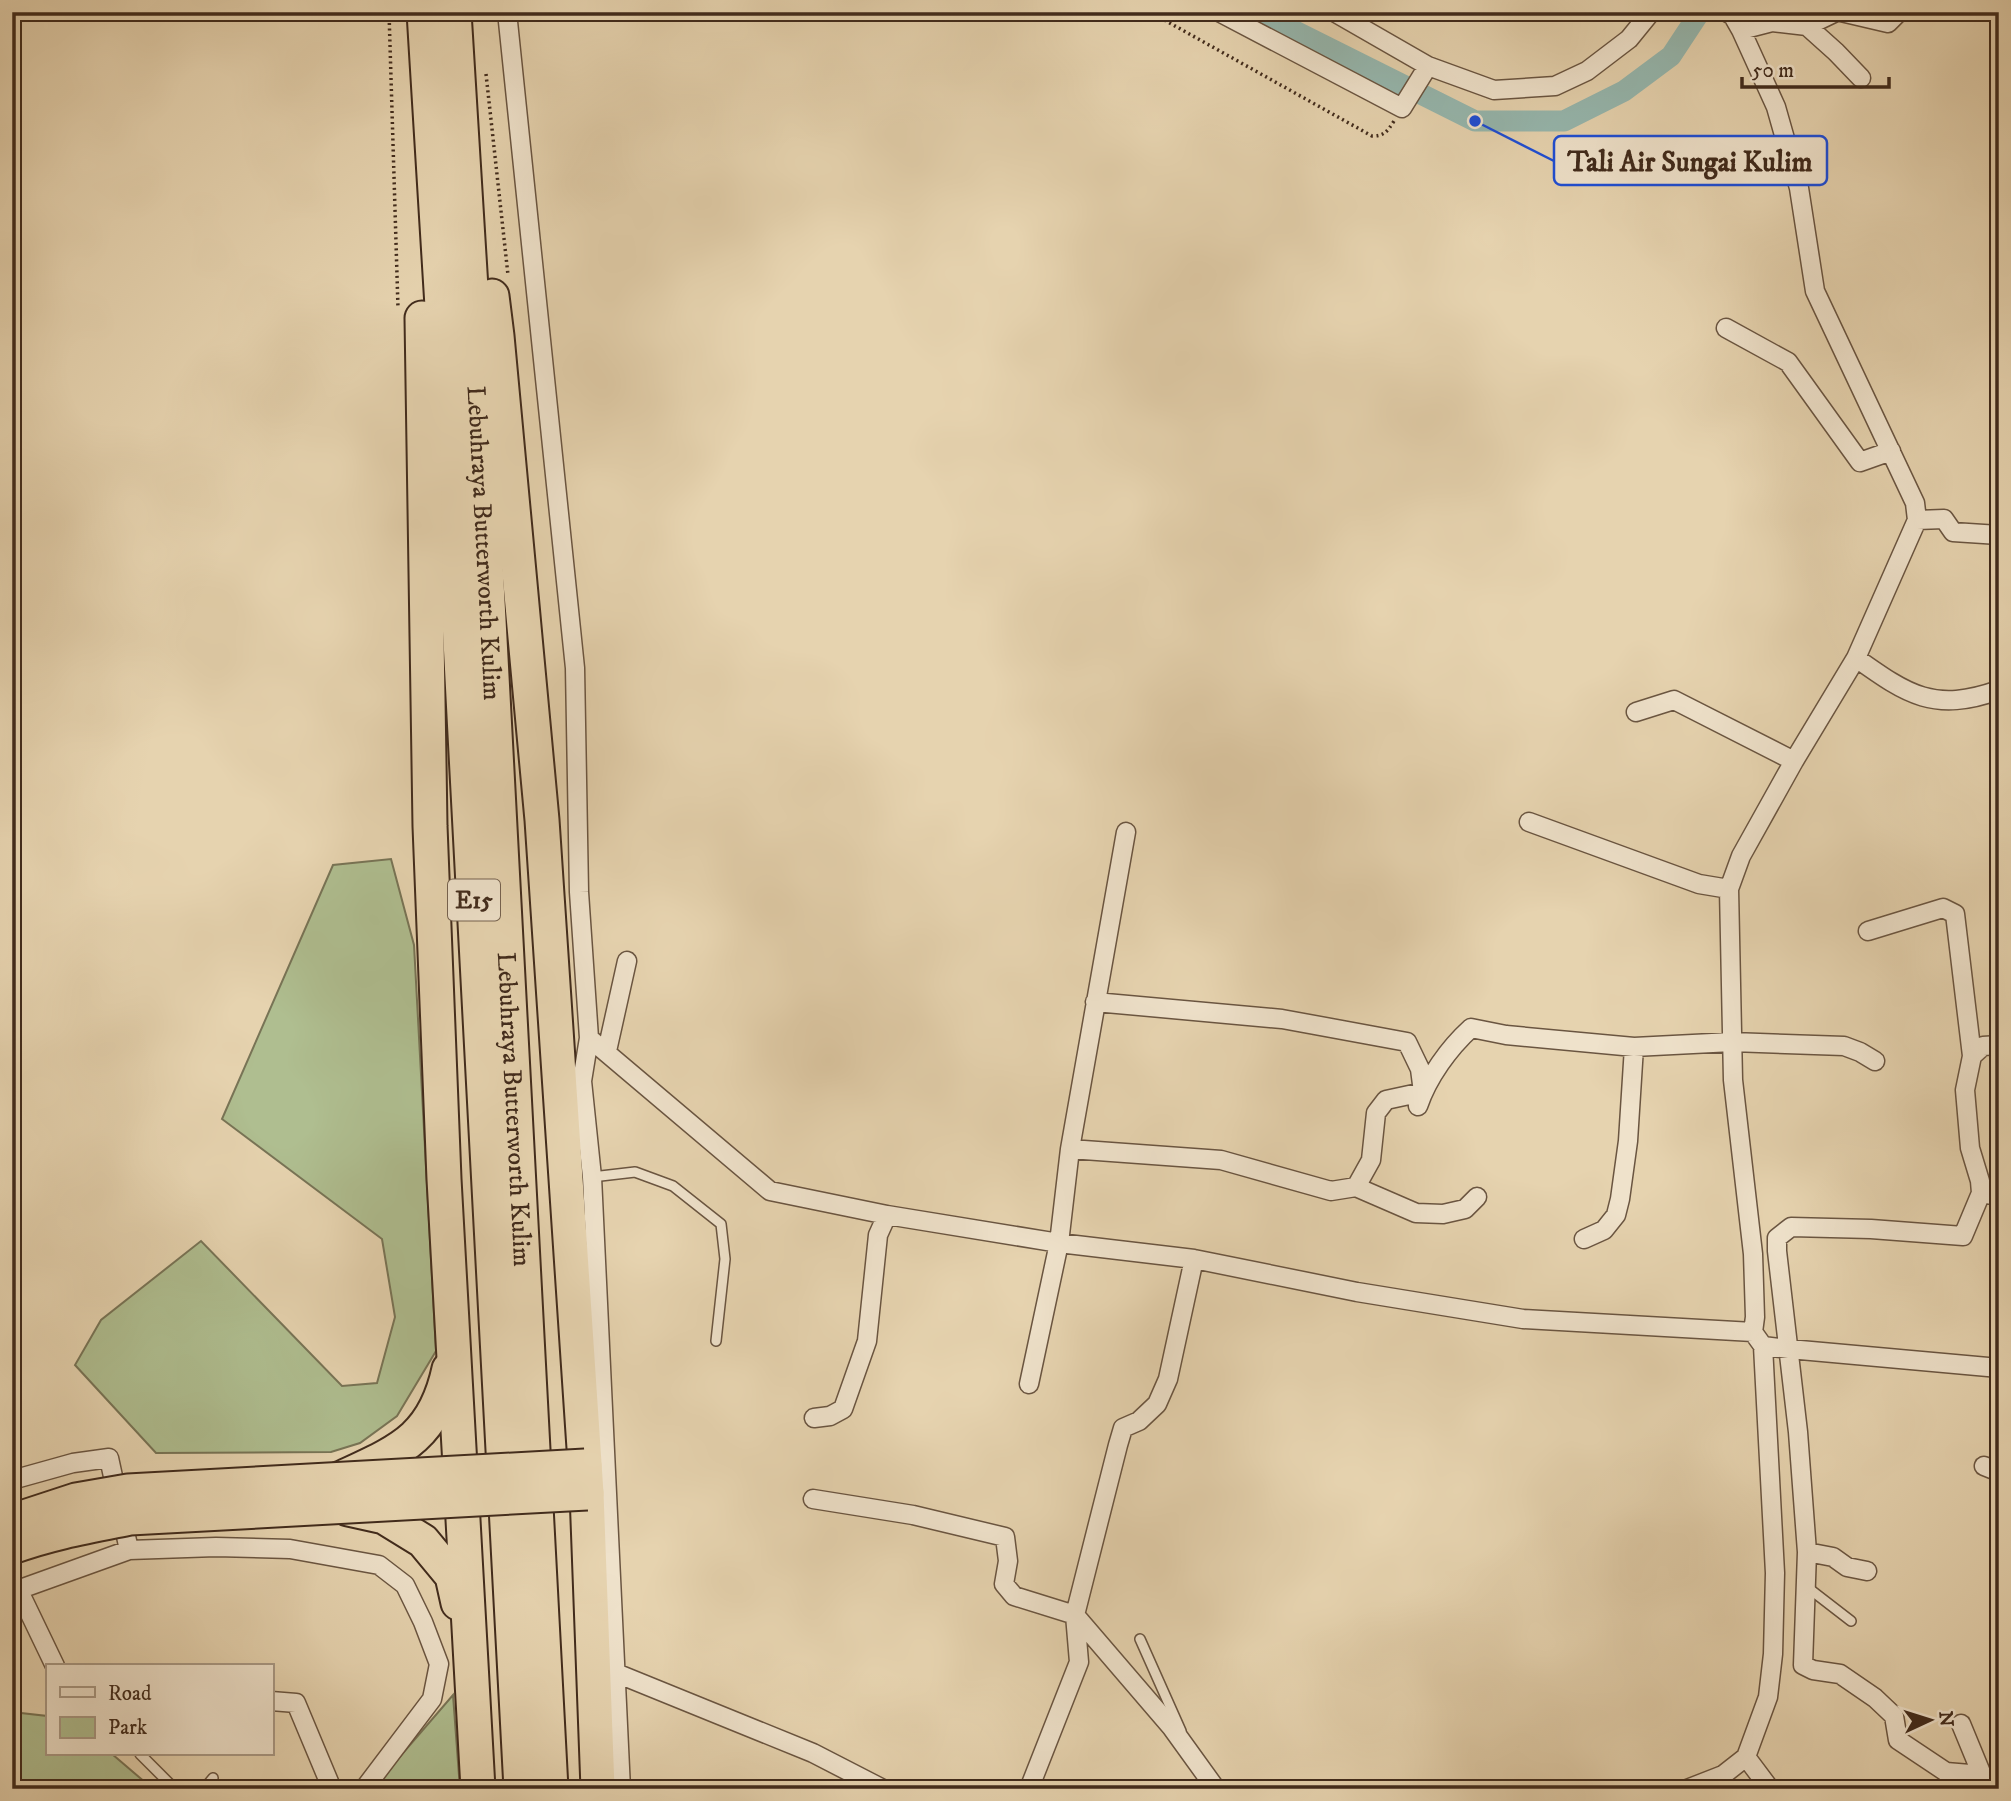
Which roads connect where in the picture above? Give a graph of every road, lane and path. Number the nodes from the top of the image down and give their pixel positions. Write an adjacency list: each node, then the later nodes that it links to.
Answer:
1 (424, 12): 11 (highway, Lebuhraya Butterworth Kulim / E15)
2 (507, 12): 29 (street)
3 (1150, 12): 14 (path)
4 (1219, 12): 14 (street)
5 (1334, 12): 12 (street)
6 (1651, 12): 12 (street)
7 (1838, 12): 8 (street); 10 (street)
8 (1899, 12)
9 (1734, 18): 10 (street); 16 (street)
10 (1807, 26): 13 (street)
11 (445, 34): 50 (highway); 54 (highway); 85 (highway, Lebuhraya Butterworth Kulim / E15); 86 (highway, Lebuhraya Butterworth Kulim / E15)
12 (1424, 71): 14 (street)
13 (1861, 78)
14 (1404, 105)
15 (1726, 328): 16 (street)
16 (1891, 450): 17 (street)
17 (1917, 520): 18 (street); 19 (street)
18 (1999, 535)
19 (1856, 658): 20 (street); 22 (street)
20 (1999, 690)
21 (1636, 712): 22 (street)
22 (1794, 761): 25 (street)
23 (1529, 822): 25 (street)
24 (1126, 832): 28 (street)
25 (1729, 889): 30 (street)
26 (1868, 931): 34 (street)
27 (627, 961): 33 (street)
28 (1095, 1002): 36 (street); 37 (street)
29 (589, 1038): 33 (street); 38 (street)
30 (1732, 1042): 32 (street); 35 (street); 47 (street)
31 (1999, 1045): 34 (street)
32 (1634, 1047): 36 (street); 44 (street)
33 (607, 1051): 43 (street)
34 (1972, 1056): 40 (street)
35 (1875, 1061)
36 (1421, 1099): 39 (street)
37 (1070, 1149): 39 (street); 45 (street)
38 (592, 1177): 48 (lane); 71 (street)
39 (1356, 1187): 42 (street)
40 (1981, 1193): 41 (street); 49 (street)
41 (1999, 1196)
42 (1477, 1197)
43 (887, 1215): 45 (street); 53 (street)
44 (1584, 1239)
45 (1059, 1243): 46 (street); 52 (street)
46 (1194, 1259): 47 (street); 66 (street)
47 (1758, 1339): 49 (street); 76 (street)
48 (716, 1341)
49 (1789, 1349): 51 (street); 62 (street)
50 (453, 1351): 56 (highway); 57 (highway)
51 (1999, 1367)
52 (1029, 1384)
53 (814, 1418)
54 (586, 1479): 56 (highway, bridge); 87 (highway)
55 (12, 1480): 61 (street)
56 (461, 1486): 57 (highway, bridge); 70 (highway)
57 (339, 1493): 59 (highway, bridge); 60 (highway, bridge); 70 (highway)
58 (813, 1499): 66 (street)
59 (12, 1521)
60 (12, 1548)
61 (129, 1550): 65 (street); 83 (street)
62 (1807, 1552): 63 (street); 64 (street)
63 (1867, 1571)
64 (1806, 1586): 67 (lane); 77 (street)
65 (15, 1591): 69 (street)
66 (1074, 1615): 74 (street); 90 (street)
67 (1851, 1621)
68 (1140, 1639): 74 (lane)
69 (54, 1664)
70 (472, 1671): 84 (highway)
71 (616, 1673): 88 (street); 89 (street)
72 (273, 1701): 82 (street)
73 (1961, 1724): 77 (street)
74 (1192, 1755): 91 (street)
75 (142, 1756): 80 (lane)
76 (1746, 1757): 92 (street); 93 (street)
77 (1982, 1774): 79 (street)
78 (213, 1778): 81 (lane)
79 (1999, 1783)
80 (181, 1789)
81 (204, 1789)
82 (332, 1789)
83 (364, 1789)
84 (478, 1789)
85 (521, 1789)
86 (551, 1789)
87 (598, 1789)
88 (621, 1789)
89 (883, 1789)
90 (1029, 1789)
91 (1216, 1789)
92 (1687, 1789)
93 (1770, 1789)

